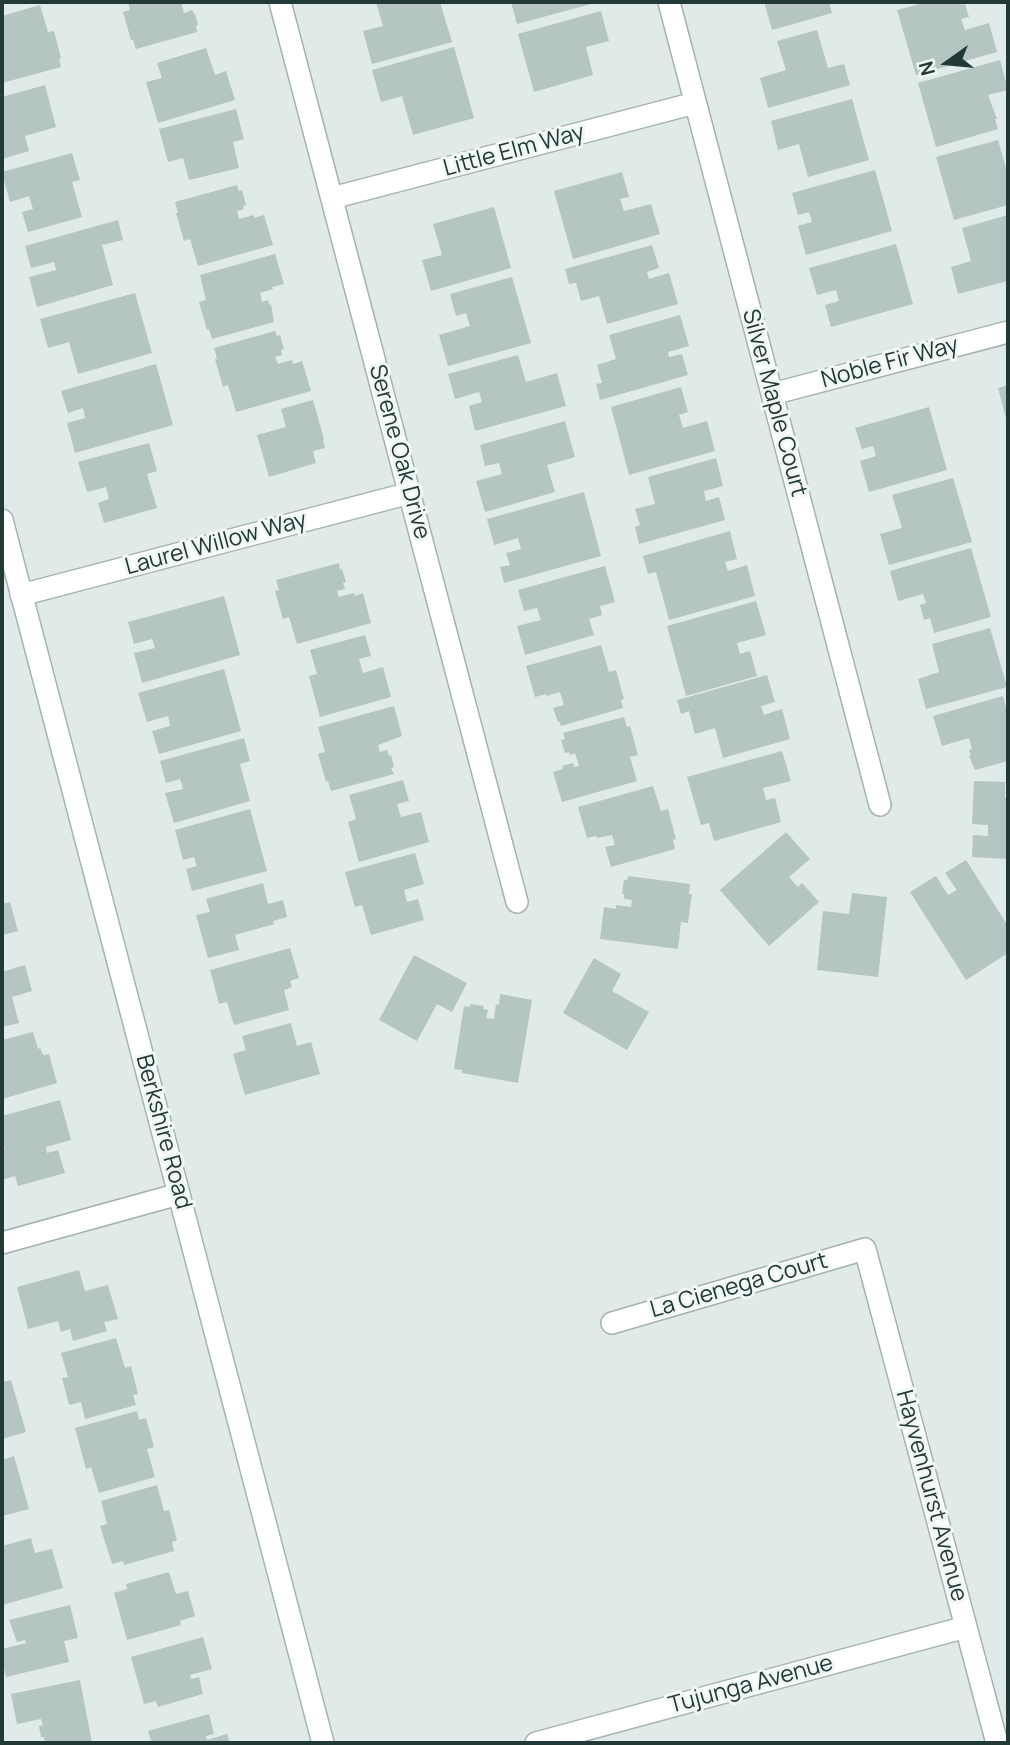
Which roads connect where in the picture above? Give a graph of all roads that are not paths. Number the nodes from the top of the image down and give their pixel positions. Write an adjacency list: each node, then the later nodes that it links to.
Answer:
1 (281, 2): 4 (street, Serene Oak Drive)
2 (668, 2): 3 (street, Silver Maple Court)
3 (695, 103): 4 (street, Little Elm Way); 6 (street, Silver Maple Court)
4 (332, 198): 7 (street, Serene Oak Drive)
5 (1008, 332): 6 (street, Noble Fir Way)
6 (772, 394): 10 (street, Silver Maple Court)
7 (410, 493): 9 (street, Laurel Willow Way); 11 (street, Serene Oak Drive)
8 (2, 520): 9 (street, Berkshire Road)
9 (22, 595): 12 (street, Berkshire Road)
10 (880, 805)
11 (517, 902)
12 (179, 1194): 13 (street); 17 (street, Berkshire Road)
13 (2, 1243)
14 (865, 1249): 15 (street, La Cienega Court); 16 (street, Hayvenhurst Avenue)
15 (612, 1323)
16 (966, 1627): 18 (street, Tujunga Avenue); 19 (street, Hayvenhurst Avenue)
17 (323, 1743)
18 (536, 1743)
19 (997, 1743)

